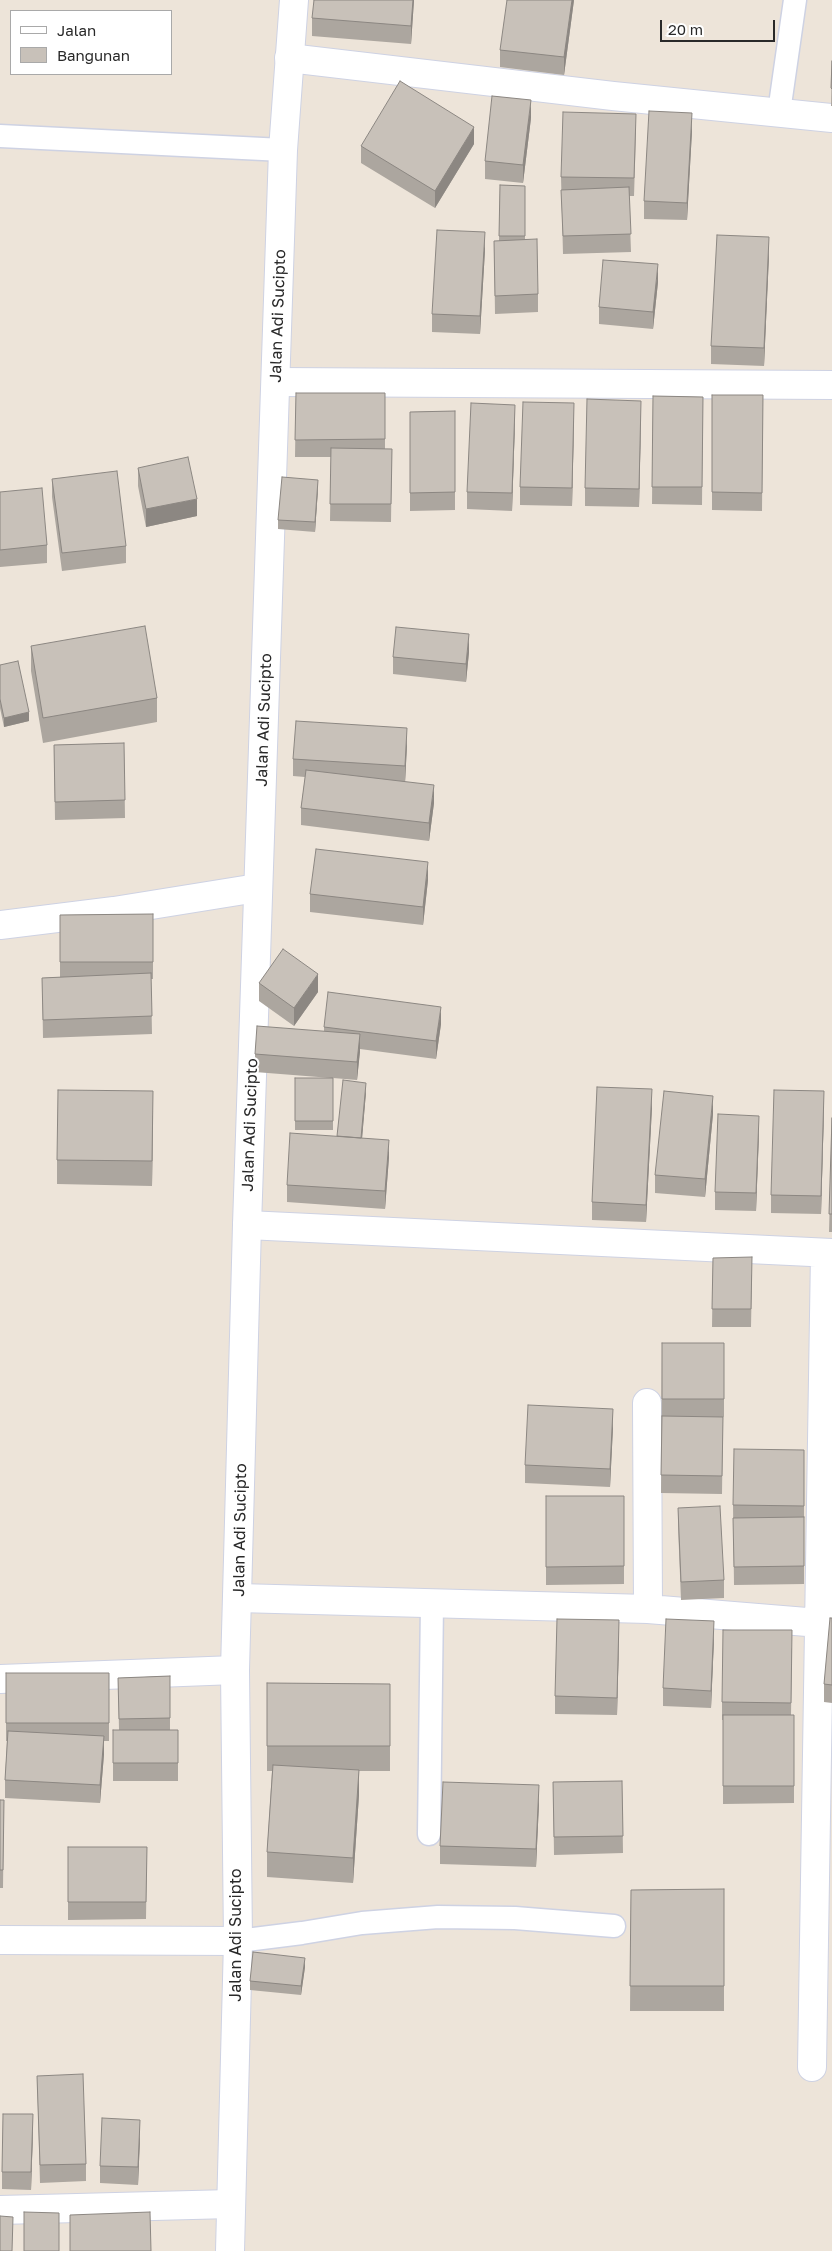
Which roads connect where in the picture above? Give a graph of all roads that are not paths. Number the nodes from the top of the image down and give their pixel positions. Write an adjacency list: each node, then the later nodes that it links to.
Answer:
1 (294, 0): 3 (street, Jalan Adi Sucipto)
2 (796, 0): 4 (lane)
3 (289, 58): 4 (street); 7 (street, Jalan Adi Sucipto)
4 (779, 112): 5 (street)
5 (832, 118)
6 (0, 136): 7 (lane)
7 (283, 150): 8 (street, Jalan Adi Sucipto)
8 (276, 382): 9 (street); 10 (street, Jalan Adi Sucipto)
9 (832, 385)
10 (257, 888): 11 (street); 12 (street, Jalan Adi Sucipto)
11 (0, 925)
12 (247, 1225): 13 (street); 15 (street, Jalan Adi Sucipto)
13 (828, 1253): 18 (street)
14 (647, 1403): 17 (street)
15 (238, 1598): 16 (street); 19 (street, Jalan Adi Sucipto)
16 (432, 1603): 17 (street); 21 (lane)
17 (648, 1609): 18 (street)
18 (825, 1624): 25 (street)
19 (235, 1670): 20 (street); 24 (street, Jalan Adi Sucipto)
20 (0, 1678)
21 (429, 1834)
22 (614, 1926): 24 (lane)
23 (0, 1940): 24 (street)
24 (238, 1941): 26 (street, Jalan Adi Sucipto)
25 (812, 2067)
26 (231, 2204): 27 (street); 28 (street, Jalan Adi Sucipto)
27 (0, 2210)
28 (230, 2251)

